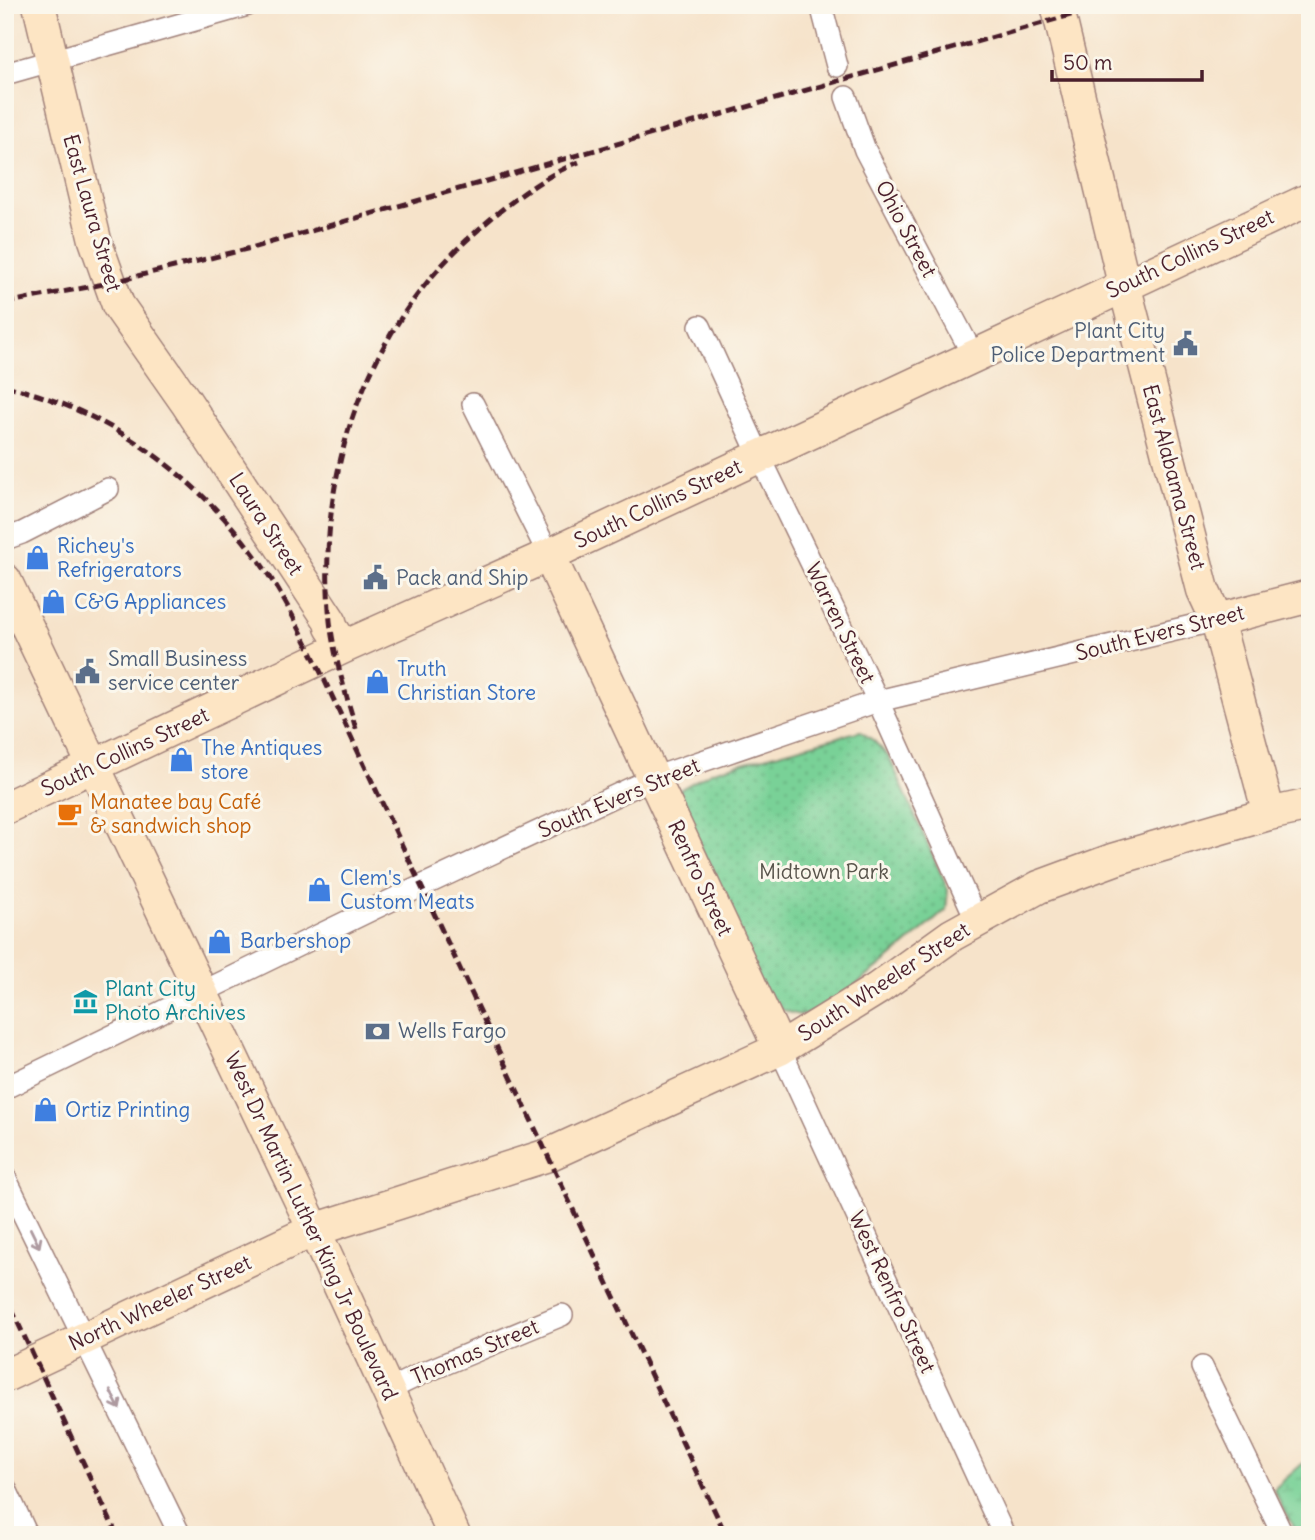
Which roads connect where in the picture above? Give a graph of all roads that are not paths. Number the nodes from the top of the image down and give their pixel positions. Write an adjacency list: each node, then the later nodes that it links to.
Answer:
1 (38, 5): 5 (street, East Laura Street)
2 (248, 5): 5 (street)
3 (821, 5): 6 (street)
4 (1057, 5): 10 (street, East Alabama Street)
5 (52, 62): 7 (street); 13 (street, East Laura Street)
6 (837, 66)
7 (5, 74)
8 (846, 97): 12 (street, Ohio Street)
9 (1310, 199): 10 (street, South Collins Street)
10 (1124, 284): 12 (street, South Collins Street); 21 (street, East Alabama Street)
11 (700, 326): 15 (street, Warren Street)
12 (974, 357): 15 (street, South Collins Street)
13 (186, 402): 22 (street, Laura Street)
14 (473, 404): 18 (street)
15 (760, 457): 18 (street, South Collins Street); 23 (street, Warren Street)
16 (108, 489): 17 (street)
17 (5, 539)
18 (549, 555): 22 (street, South Collins Street); 25 (street, Renfro Street)
19 (5, 580): 24 (street, West Dr Martin Luther King Jr Boulevard)
20 (1310, 596): 21 (street, South Evers Street)
21 (1217, 620): 23 (street, South Evers Street); 28 (street)
22 (344, 647): 24 (street, South Collins Street)
23 (878, 701): 25 (street, South Evers Street); 29 (street, Warren Street)
24 (93, 767): 27 (street, South Collins Street); 30 (street, West Dr Martin Luther King Jr Boulevard)
25 (653, 778): 30 (street, South Evers Street); 31 (street, Renfro Street)
26 (1310, 805): 28 (street, South Wheeler Street)
27 (5, 808)
28 (1269, 814): 29 (street, South Wheeler Street)
29 (977, 921): 31 (street, South Wheeler Street)
30 (201, 993): 32 (street, South Evers Street); 34 (street, West Dr Martin Luther King Jr Boulevard)
31 (780, 1049): 34 (street, South Wheeler Street); 44 (street, West Renfro Street)
32 (5, 1088)
33 (5, 1177): 36 (street, one-way to 36)
34 (314, 1230): 36 (street, North Wheeler Street); 39 (street, West Dr Martin Luther King Jr Boulevard)
35 (562, 1315): 39 (street, Thomas Street)
36 (84, 1339): 38 (street, North Wheeler Street); 42 (street, one-way to 42)
37 (1202, 1367): 45 (street)
38 (5, 1376)
39 (388, 1390): 43 (street, West Dr Martin Luther King Jr Boulevard)
40 (5, 1487): 41 (street)
41 (27, 1535)
42 (180, 1535)
43 (454, 1535)
44 (1004, 1535)
45 (1283, 1535)

